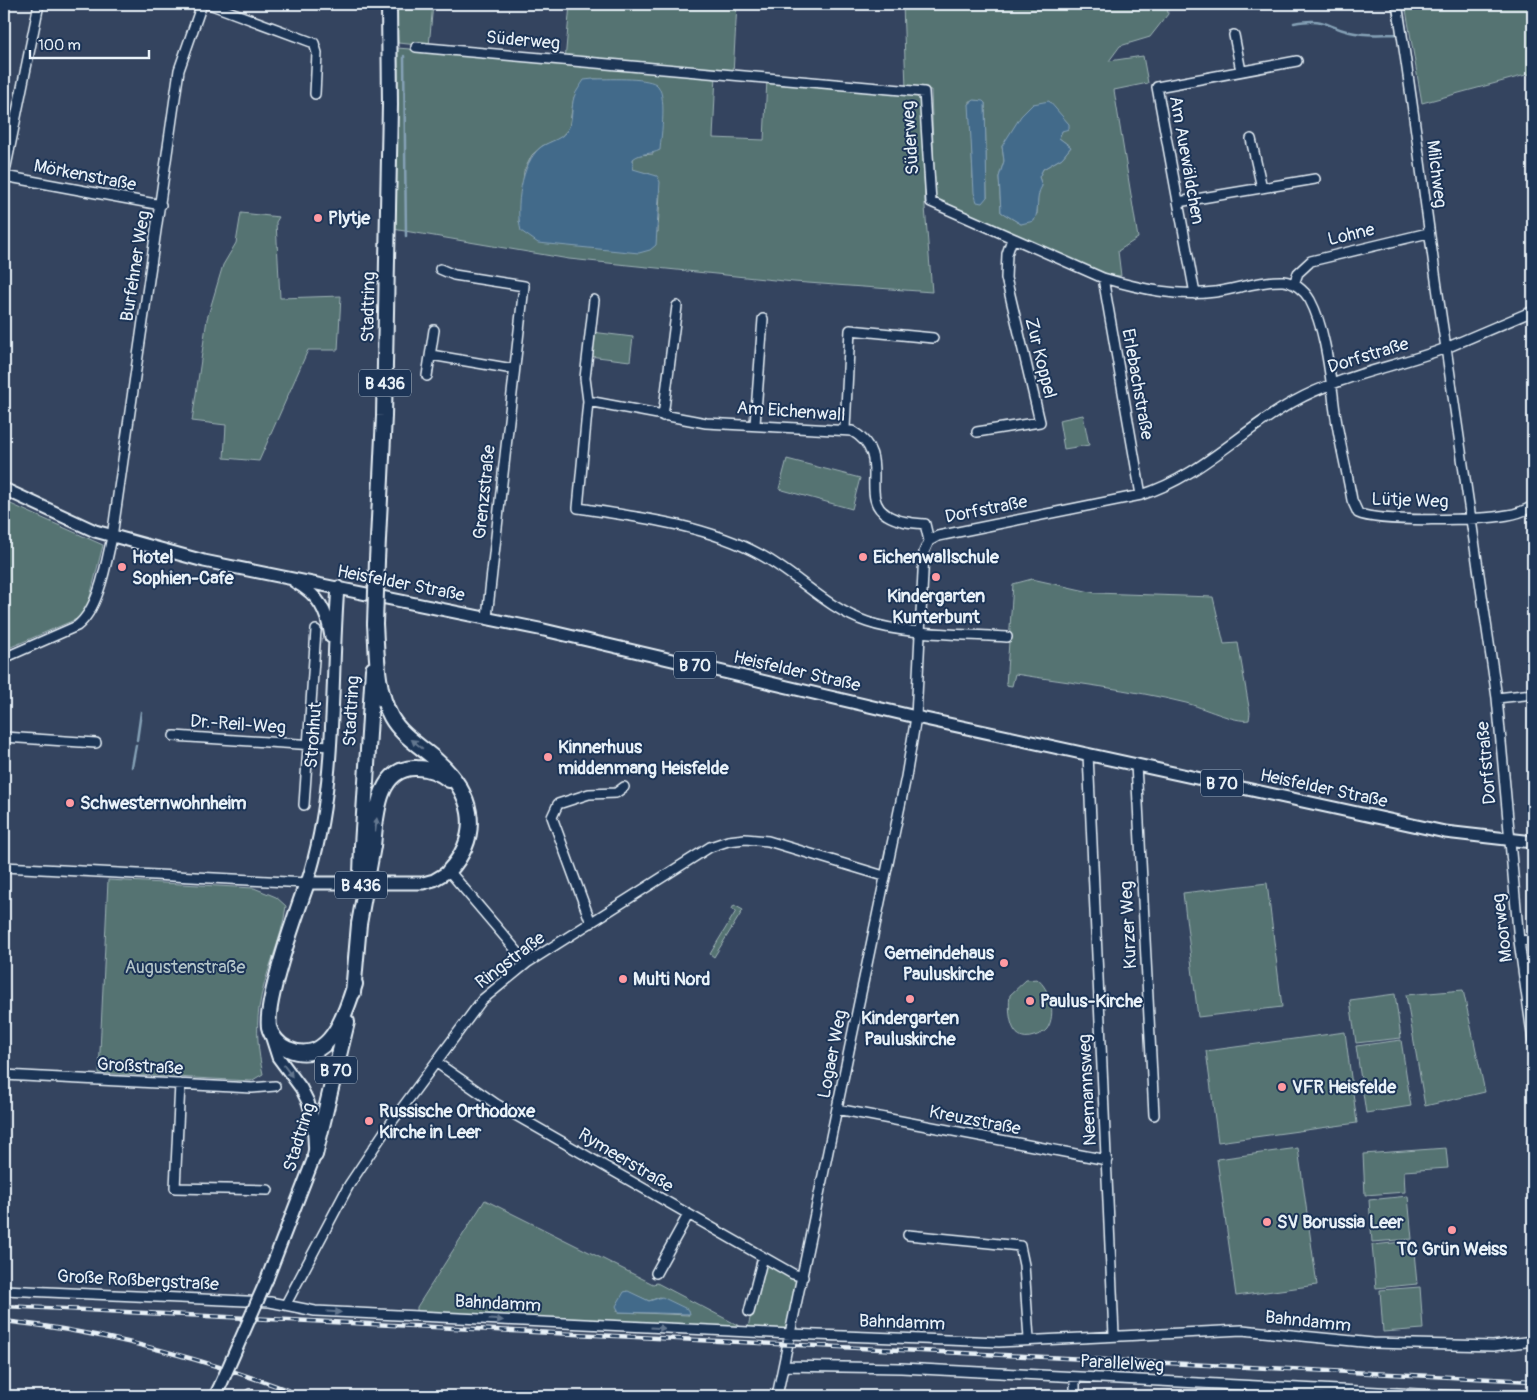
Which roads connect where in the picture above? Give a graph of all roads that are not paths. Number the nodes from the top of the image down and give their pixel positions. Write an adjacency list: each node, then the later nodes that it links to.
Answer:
1 (38, 4): 12 (street)
2 (202, 4): 16 (street, Burfehner Weg)
3 (209, 4): 10 (street)
4 (389, 4): 48 (highway, Stadtring / B 436, bridge)
5 (1397, 4): 17 (street, Milchweg)
6 (1234, 34): 9 (street)
7 (416, 46): 18 (street, Süderweg)
8 (1297, 61): 9 (street, Am Auewäldchen)
9 (1241, 71): 15 (street, Am Auewäldchen)
10 (315, 94)
11 (1252, 138): 14 (street)
12 (4, 176): 16 (street, Mörkenstraße)
13 (1315, 179): 14 (street)
14 (1262, 188): 15 (street)
15 (1178, 202): 22 (street, Am Auewäldchen)
16 (161, 205): 43 (street, Burfehner Weg)
17 (1428, 234): 21 (street, Lohne); 29 (street, Milchweg)
18 (1012, 238): 20 (street, Süderweg); 38 (street, Zur Koppel)
19 (440, 269): 31 (street, Grenzstraße)
20 (1103, 278): 22 (street, Süderweg); 40 (street, Erlebachstraße)
21 (1294, 284): 22 (street, Süderweg); 33 (street)
22 (1195, 294)
23 (594, 300): 34 (street)
24 (677, 306): 35 (street)
25 (1533, 313): 29 (street)
26 (763, 319): 36 (street)
27 (434, 330): 30 (street)
28 (933, 338): 37 (street)
29 (1446, 348): 33 (street, Dorfstraße); 42 (street, Dorfstraße)
30 (431, 355): 31 (street); 32 (street)
31 (513, 369): 47 (street, Grenzstraße)
32 (427, 376)
33 (1332, 383): 40 (street, Dorfstraße); 42 (street, Lütje Weg)
34 (588, 401): 35 (street, Am Eichenwall); 50 (street)
35 (663, 416): 36 (street, Am Eichenwall)
36 (755, 424): 37 (street, Am Eichenwall)
37 (845, 428): 44 (street, Am Eichenwall)
38 (977, 432)
39 (4, 489): 43 (main road, Heisfelder Straße)
40 (1141, 495): 44 (street, Dorfstraße)
41 (1533, 506): 42 (street, Lütje Weg)
42 (1472, 517): 55 (street, Dorfstraße)
43 (112, 537): 45 (main road, Heisfelder Straße); 52 (street, Burfehner Weg)
44 (929, 541): 50 (street, Dorfstraße)
45 (288, 579): 46 (main road, Heisfelder Straße); 53 (main road)
46 (338, 587): 47 (main road, Heisfelder Straße / B 70); 53 (main road, Strohhut / B 70)
47 (487, 617): 56 (main road, Heisfelder Straße / B 70)
48 (375, 624): 65 (highway, one-way to 48); 69 (highway, Stadtring / B 436)
49 (316, 630): 60 (street, Strohhut)
50 (920, 630): 51 (street); 56 (street, Dorfstraße)
51 (1007, 637)
52 (4, 658)
53 (335, 668): 61 (main road, Strohhut / B 70)
54 (1533, 694): 55 (street)
55 (1496, 698): 67 (street, Dorfstraße)
56 (916, 717): 62 (main road, Heisfelder Straße / B 70); 72 (street, Logaer Weg)
57 (174, 736): 60 (street, Dr.-Reil-Weg)
58 (4, 737): 59 (street)
59 (96, 743)
60 (309, 746): 61 (street, Dr.-Reil-Weg); 66 (street, Strohhut)
61 (330, 746): 73 (main road, Strohhut / B 70)
62 (1088, 754): 63 (main road, Heisfelder Straße / B 70); 88 (street, Neemannsweg)
63 (1136, 764): 67 (main road, Heisfelder Straße / B 70); 86 (street, Kurzer Weg)
64 (624, 787): 74 (street)
65 (463, 792): 69 (highway, B 70, one-way to 65); 71 (highway)
66 (304, 805)
67 (1508, 840): 68 (main road, Heisfelder Straße / B 70); 76 (street, Moorweg)
68 (1533, 842)
69 (368, 846): 78 (highway, Stadtring / B 70, bridge)
70 (4, 867): 73 (street)
71 (449, 871): 73 (main road); 77 (street)
72 (884, 876): 74 (street, Ringstraße); 85 (street, Logaer Weg)
73 (307, 883): 79 (highway, B 70)
74 (591, 923): 77 (street, Ringstraße)
75 (1533, 940): 76 (street)
76 (1519, 941): 80 (street, Moorweg)
77 (527, 963): 81 (street, Ringstraße)
78 (355, 984): 79 (highway); 87 (highway, Stadtring / B 70)
79 (269, 1027): 87 (main road, B 70, one-way to 87)
80 (1533, 1041)
81 (437, 1063): 90 (street, Rymeerstraße); 97 (street, Ringstraße)
82 (4, 1075): 83 (street, Großstraße)
83 (180, 1084): 84 (street, Großstraße); 89 (street)
84 (275, 1086)
85 (837, 1109): 88 (street, Kreuzstraße); 94 (street, Logaer Weg)
86 (1154, 1115)
87 (315, 1155): 107 (main road, Stadtring / B 70, bridge)
88 (1107, 1160): 100 (street, Neemannsweg)
89 (268, 1190)
90 (688, 1215): 92 (street, Rymeerstraße); 93 (street)
91 (908, 1235): 101 (street)
92 (763, 1257): 94 (street, Rymeerstraße); 98 (street)
93 (656, 1273)
94 (803, 1277): 99 (street, Logaer Weg)
95 (4, 1290): 96 (street, Große Roßbergstraße)
96 (270, 1302): 97 (street, Bahndamm)
97 (286, 1304): 99 (street, Bahndamm, one-way to 99)
98 (749, 1312)
99 (791, 1334): 101 (street, Bahndamm); 103 (street, Logaer Weg)
100 (1114, 1335): 101 (street, Bahndamm); 102 (street, Bahndamm)
101 (1029, 1339)
102 (1533, 1341)
103 (784, 1366): 104 (street, Parallelweg); 108 (street, Logaer Weg)
104 (1075, 1377): 105 (street, Parallelweg); 109 (street)
105 (1294, 1392): 106 (street, Parallelweg)
106 (1390, 1394): 110 (street, Parallelweg)
107 (215, 1396)
108 (777, 1396)
109 (1075, 1396)
110 (1458, 1396)

